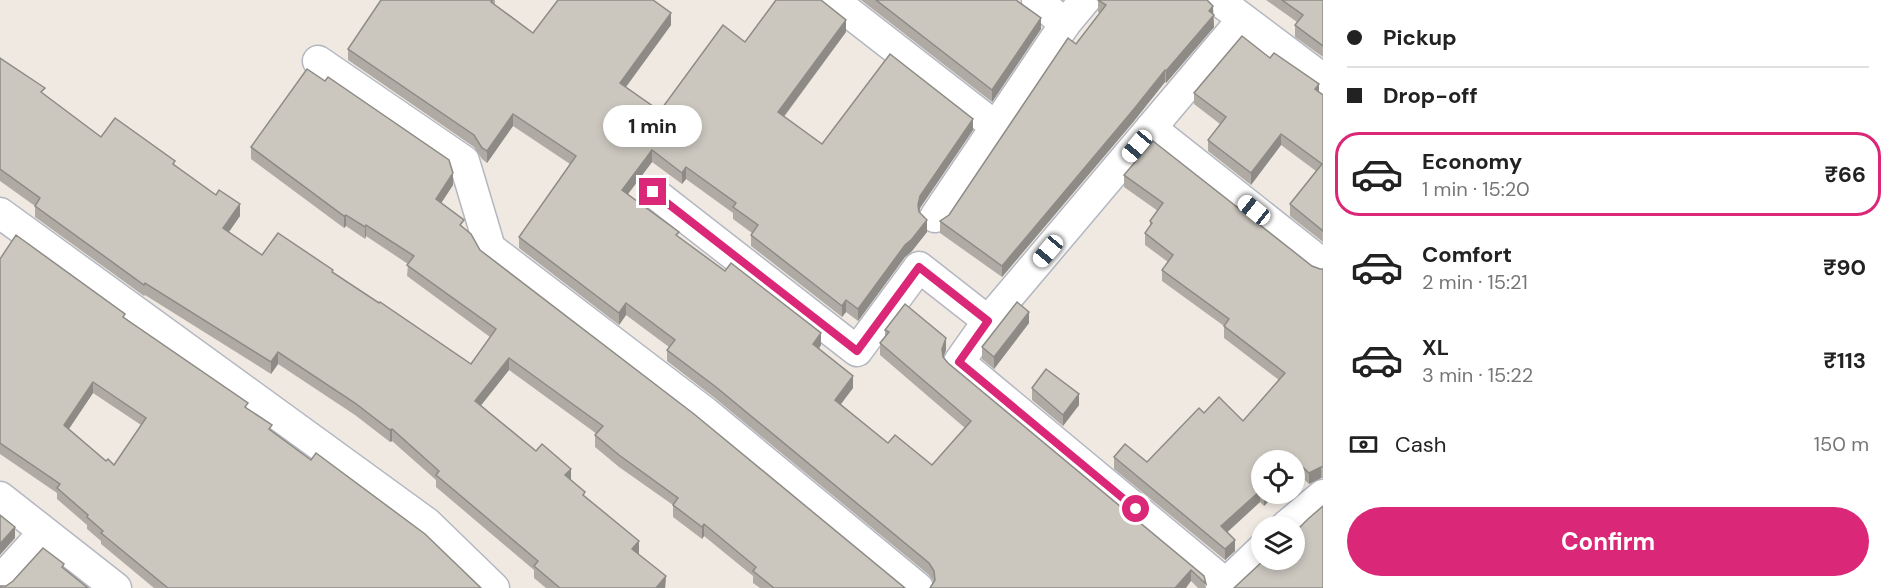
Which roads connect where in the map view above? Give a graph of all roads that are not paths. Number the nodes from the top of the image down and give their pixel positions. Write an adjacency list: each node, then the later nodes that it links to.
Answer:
1 (833, 0): 9 (street)
2 (1037, 0): 6 (street)
3 (1085, 0): 6 (street)
4 (1218, 0): 5 (street)
5 (1243, 19): 8 (street); 10 (street)
6 (1065, 24): 9 (street)
7 (318, 61): 23 (street)
8 (1323, 79)
9 (995, 126): 13 (street)
10 (1151, 128): 14 (street); 15 (street)
11 (653, 192): 15 (street)
12 (0, 213): 22 (street)
13 (934, 217)
14 (1323, 264)
15 (988, 321): 20 (street)
16 (0, 497): 17 (street)
17 (44, 532): 19 (street); 21 (street)
18 (1251, 559): 20 (street)
19 (0, 581)
20 (1223, 586)
21 (116, 588)
22 (494, 588)
23 (918, 588)

